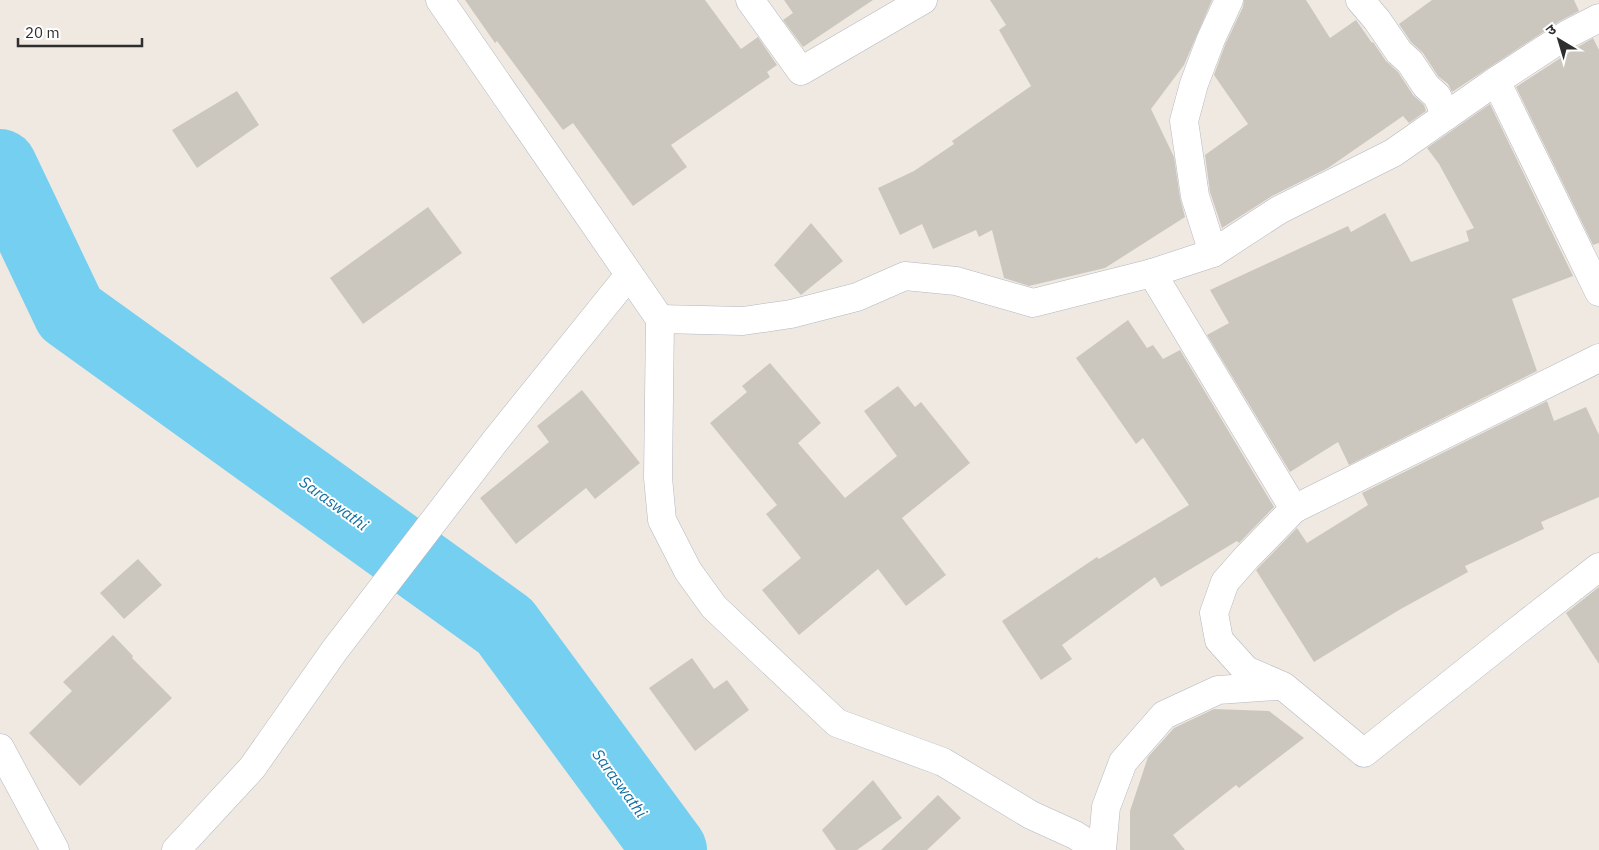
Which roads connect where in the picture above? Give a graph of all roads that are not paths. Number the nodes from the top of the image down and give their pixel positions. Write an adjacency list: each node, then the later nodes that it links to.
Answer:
1 (440, 0): 11 (street)
2 (750, 0): 3 (street)
3 (924, 0)
4 (1229, 0): 9 (street)
5 (1360, 0): 8 (street)
6 (1599, 18): 7 (street)
7 (1496, 81): 8 (street); 12 (street)
8 (1446, 116): 9 (street)
9 (1213, 253): 10 (street)
10 (1152, 273): 13 (street); 15 (street)
11 (629, 275): 13 (street); 20 (street)
12 (1599, 292)
13 (660, 319): 21 (street)
14 (1599, 358): 15 (street)
15 (1294, 509): 17 (street)
16 (1599, 567): 17 (street)
17 (1283, 686): 21 (street)
18 (0, 748): 19 (street)
19 (55, 850)
20 (176, 850)
21 (1100, 850)

